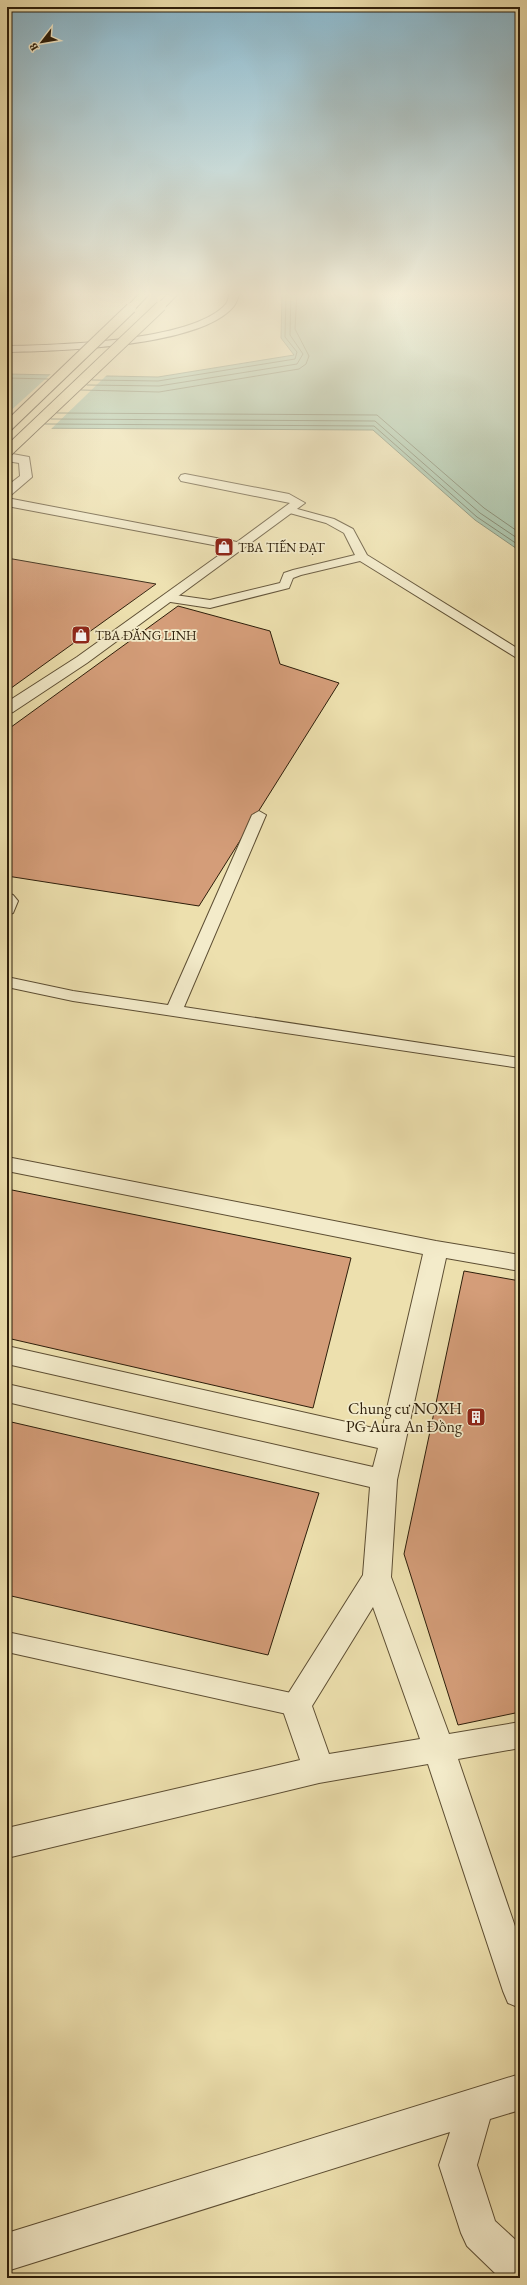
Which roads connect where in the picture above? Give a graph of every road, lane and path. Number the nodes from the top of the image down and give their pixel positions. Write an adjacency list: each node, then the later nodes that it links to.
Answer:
1 (37, 399): 3 (highway, bridge)
2 (63, 399): 4 (highway, bridge)
3 (7, 427)
4 (7, 452)
5 (7, 457): 7 (street)
6 (185, 478): 9 (street)
7 (7, 492)
8 (7, 502): 10 (street)
9 (290, 510): 10 (street); 11 (lane)
10 (240, 546): 12 (street)
11 (362, 557): 12 (lane); 13 (lane)
12 (168, 598): 14 (street)
13 (520, 656)
14 (7, 709)
15 (259, 815): 19 (lane)
16 (7, 898): 17 (lane)
17 (7, 910)
18 (7, 982): 19 (lane)
19 (174, 1012): 20 (lane)
20 (520, 1063)
21 (7, 1164): 22 (street)
22 (436, 1249): 23 (street); 26 (street)
23 (520, 1264)
24 (7, 1355): 26 (street)
25 (7, 1393): 27 (street)
26 (393, 1442): 27 (street)
27 (384, 1480): 28 (street)
28 (378, 1576): 30 (street); 32 (street)
29 (7, 1642): 30 (lane)
30 (296, 1705): 33 (street)
31 (520, 1735): 32 (street)
32 (440, 1749): 33 (street); 35 (street)
33 (319, 1769): 34 (street)
34 (7, 1843)
35 (520, 1991)
36 (520, 2092): 37 (street)
37 (476, 2106): 38 (street); 39 (street)
38 (7, 2252)
39 (520, 2270)

